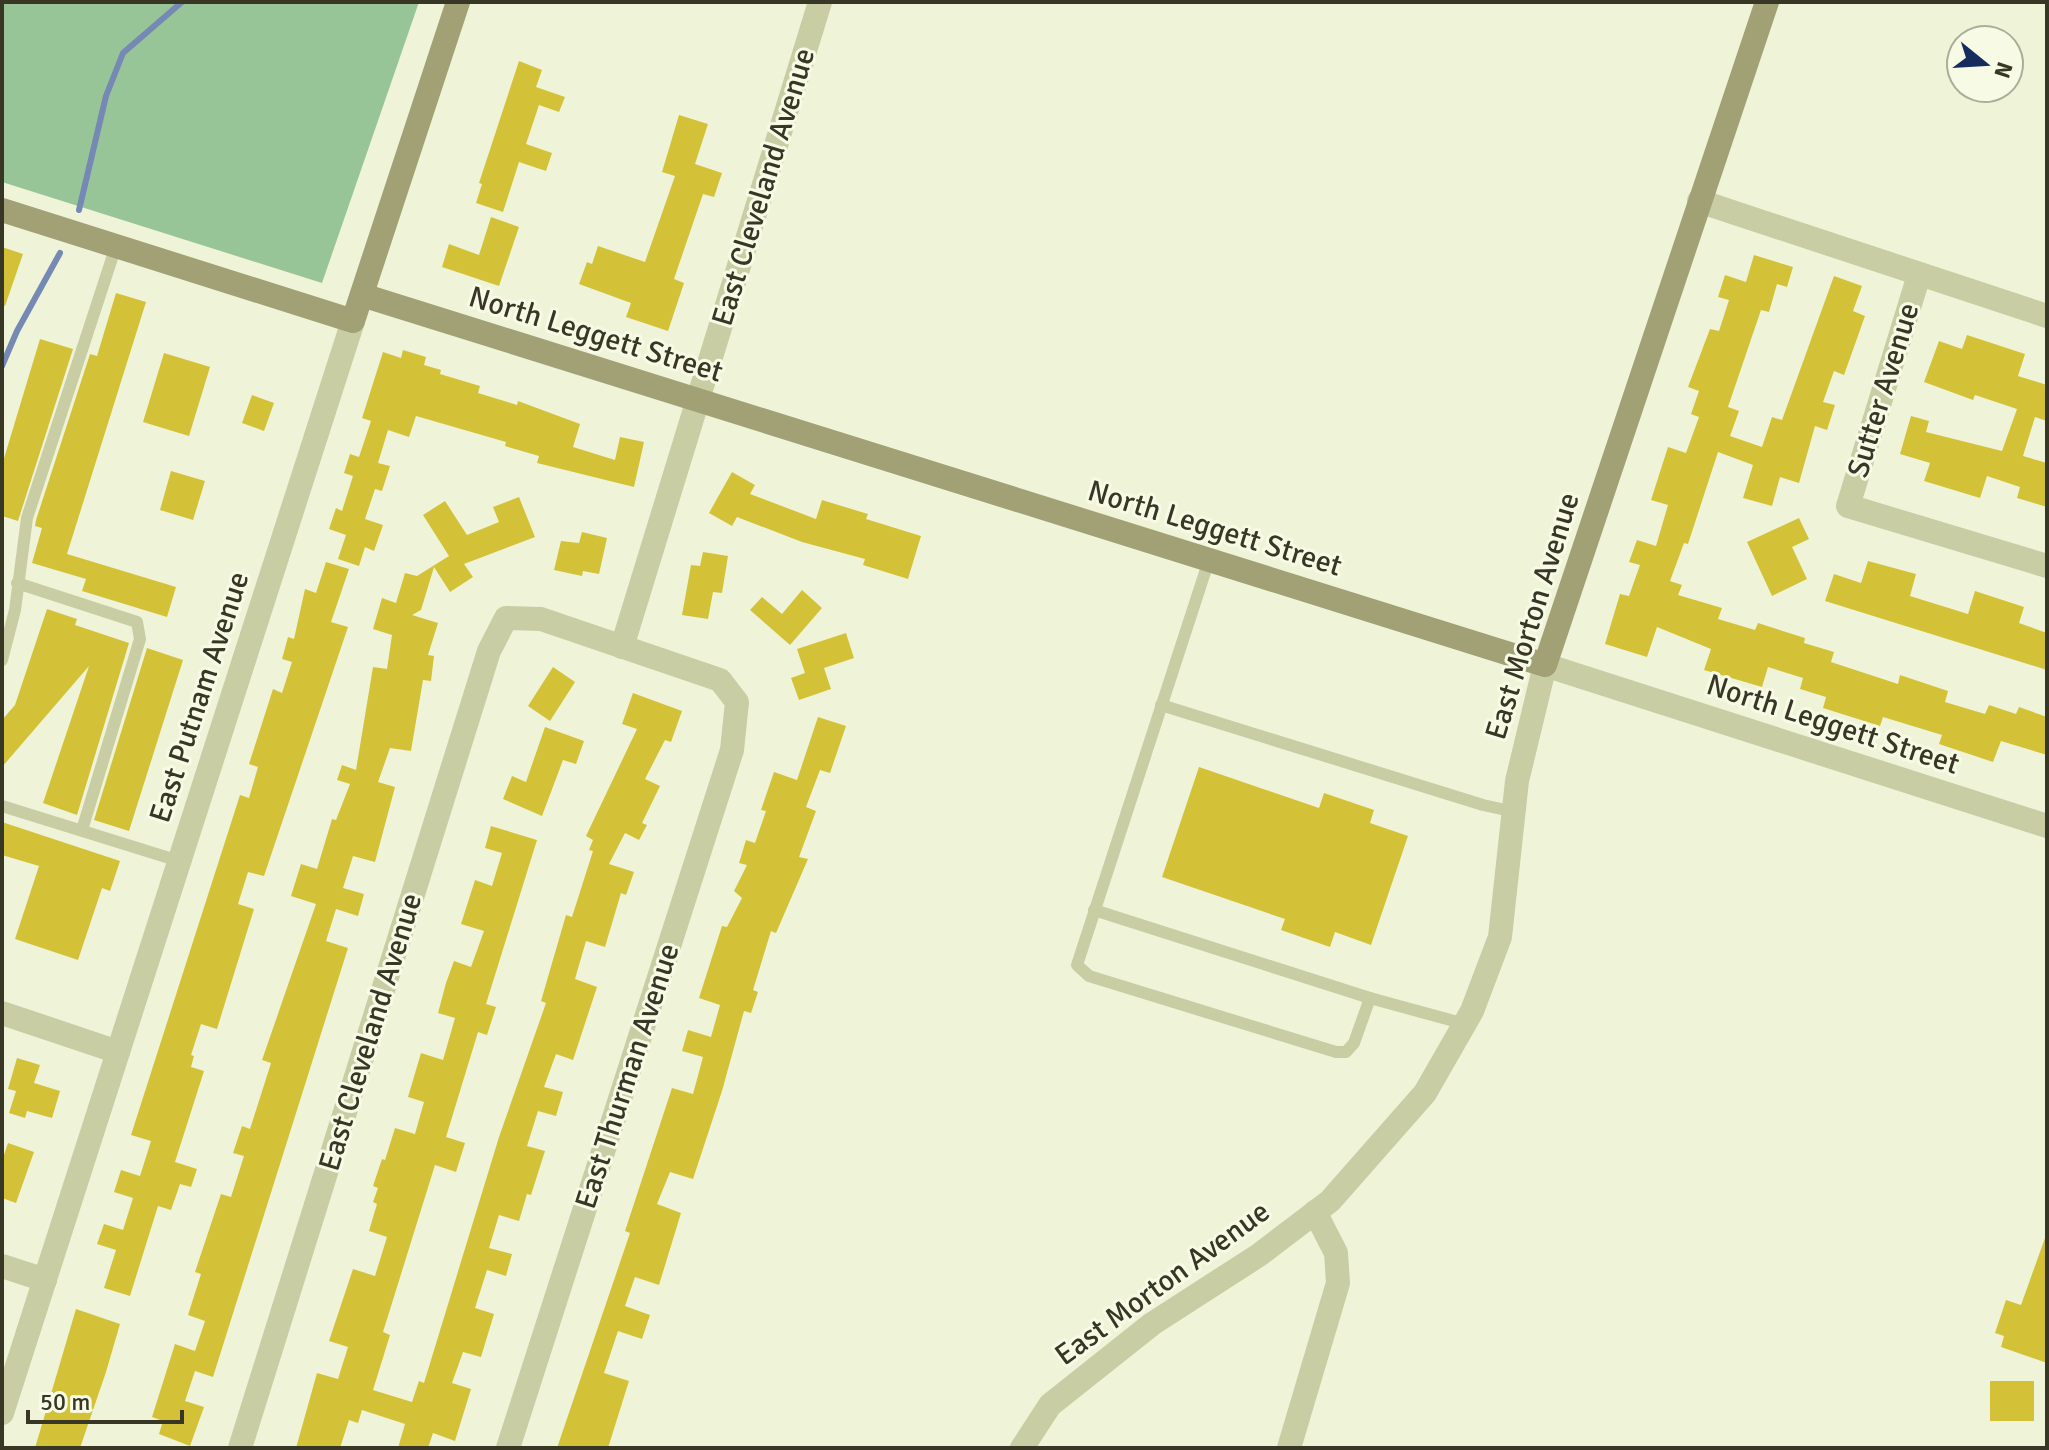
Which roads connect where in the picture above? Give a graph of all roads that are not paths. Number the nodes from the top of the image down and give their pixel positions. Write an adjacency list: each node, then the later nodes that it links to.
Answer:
1 (458, 2): 8 (street, East Putnam Avenue)
2 (820, 2): 11 (street, East Cleveland Avenue)
3 (1767, 2): 4 (street, East Morton Avenue)
4 (1699, 201): 7 (street); 17 (street, East Morton Avenue)
5 (2, 210): 6 (street)
6 (116, 246): 10 (street); 14 (lane)
7 (1919, 275): 9 (street); 13 (street, Sutter Avenue)
8 (362, 295): 10 (street, East Putnam Avenue); 11 (street, North Leggett Street)
9 (2047, 316)
10 (353, 321): 23 (street, East Putnam Avenue)
11 (698, 400): 12 (street, North Leggett Street); 15 (street, East Cleveland Avenue)
12 (1209, 560): 17 (street, North Leggett Street); 18 (lane)
13 (2047, 566)
14 (17, 583): 16 (lane); 22 (lane)
15 (622, 647): 33 (street, East Cleveland Avenue); 34 (street, East Thurman Avenue)
16 (2, 660)
17 (1545, 665): 20 (street, East Morton Avenue); 21 (street, North Leggett Street)
18 (1161, 705): 20 (lane); 24 (lane)
19 (2, 806): 22 (lane)
20 (1515, 812): 27 (street, East Morton Avenue)
21 (2047, 826)
22 (82, 830): 23 (lane)
23 (179, 861): 28 (street, East Putnam Avenue)
24 (1094, 910): 25 (lane); 25 (lane)
25 (1370, 998): 27 (lane)
26 (2, 1013): 28 (street)
27 (1465, 1024): 29 (street, East Morton Avenue)
28 (118, 1052): 31 (street, East Putnam Avenue)
29 (1315, 1212): 35 (street, East Morton Avenue); 36 (street, East Morton Avenue)
30 (2, 1266): 31 (street)
31 (45, 1280): 32 (street, East Putnam Avenue)
32 (2, 1413)
33 (240, 1448)
34 (508, 1448)
35 (1022, 1448)
36 (1289, 1448)

